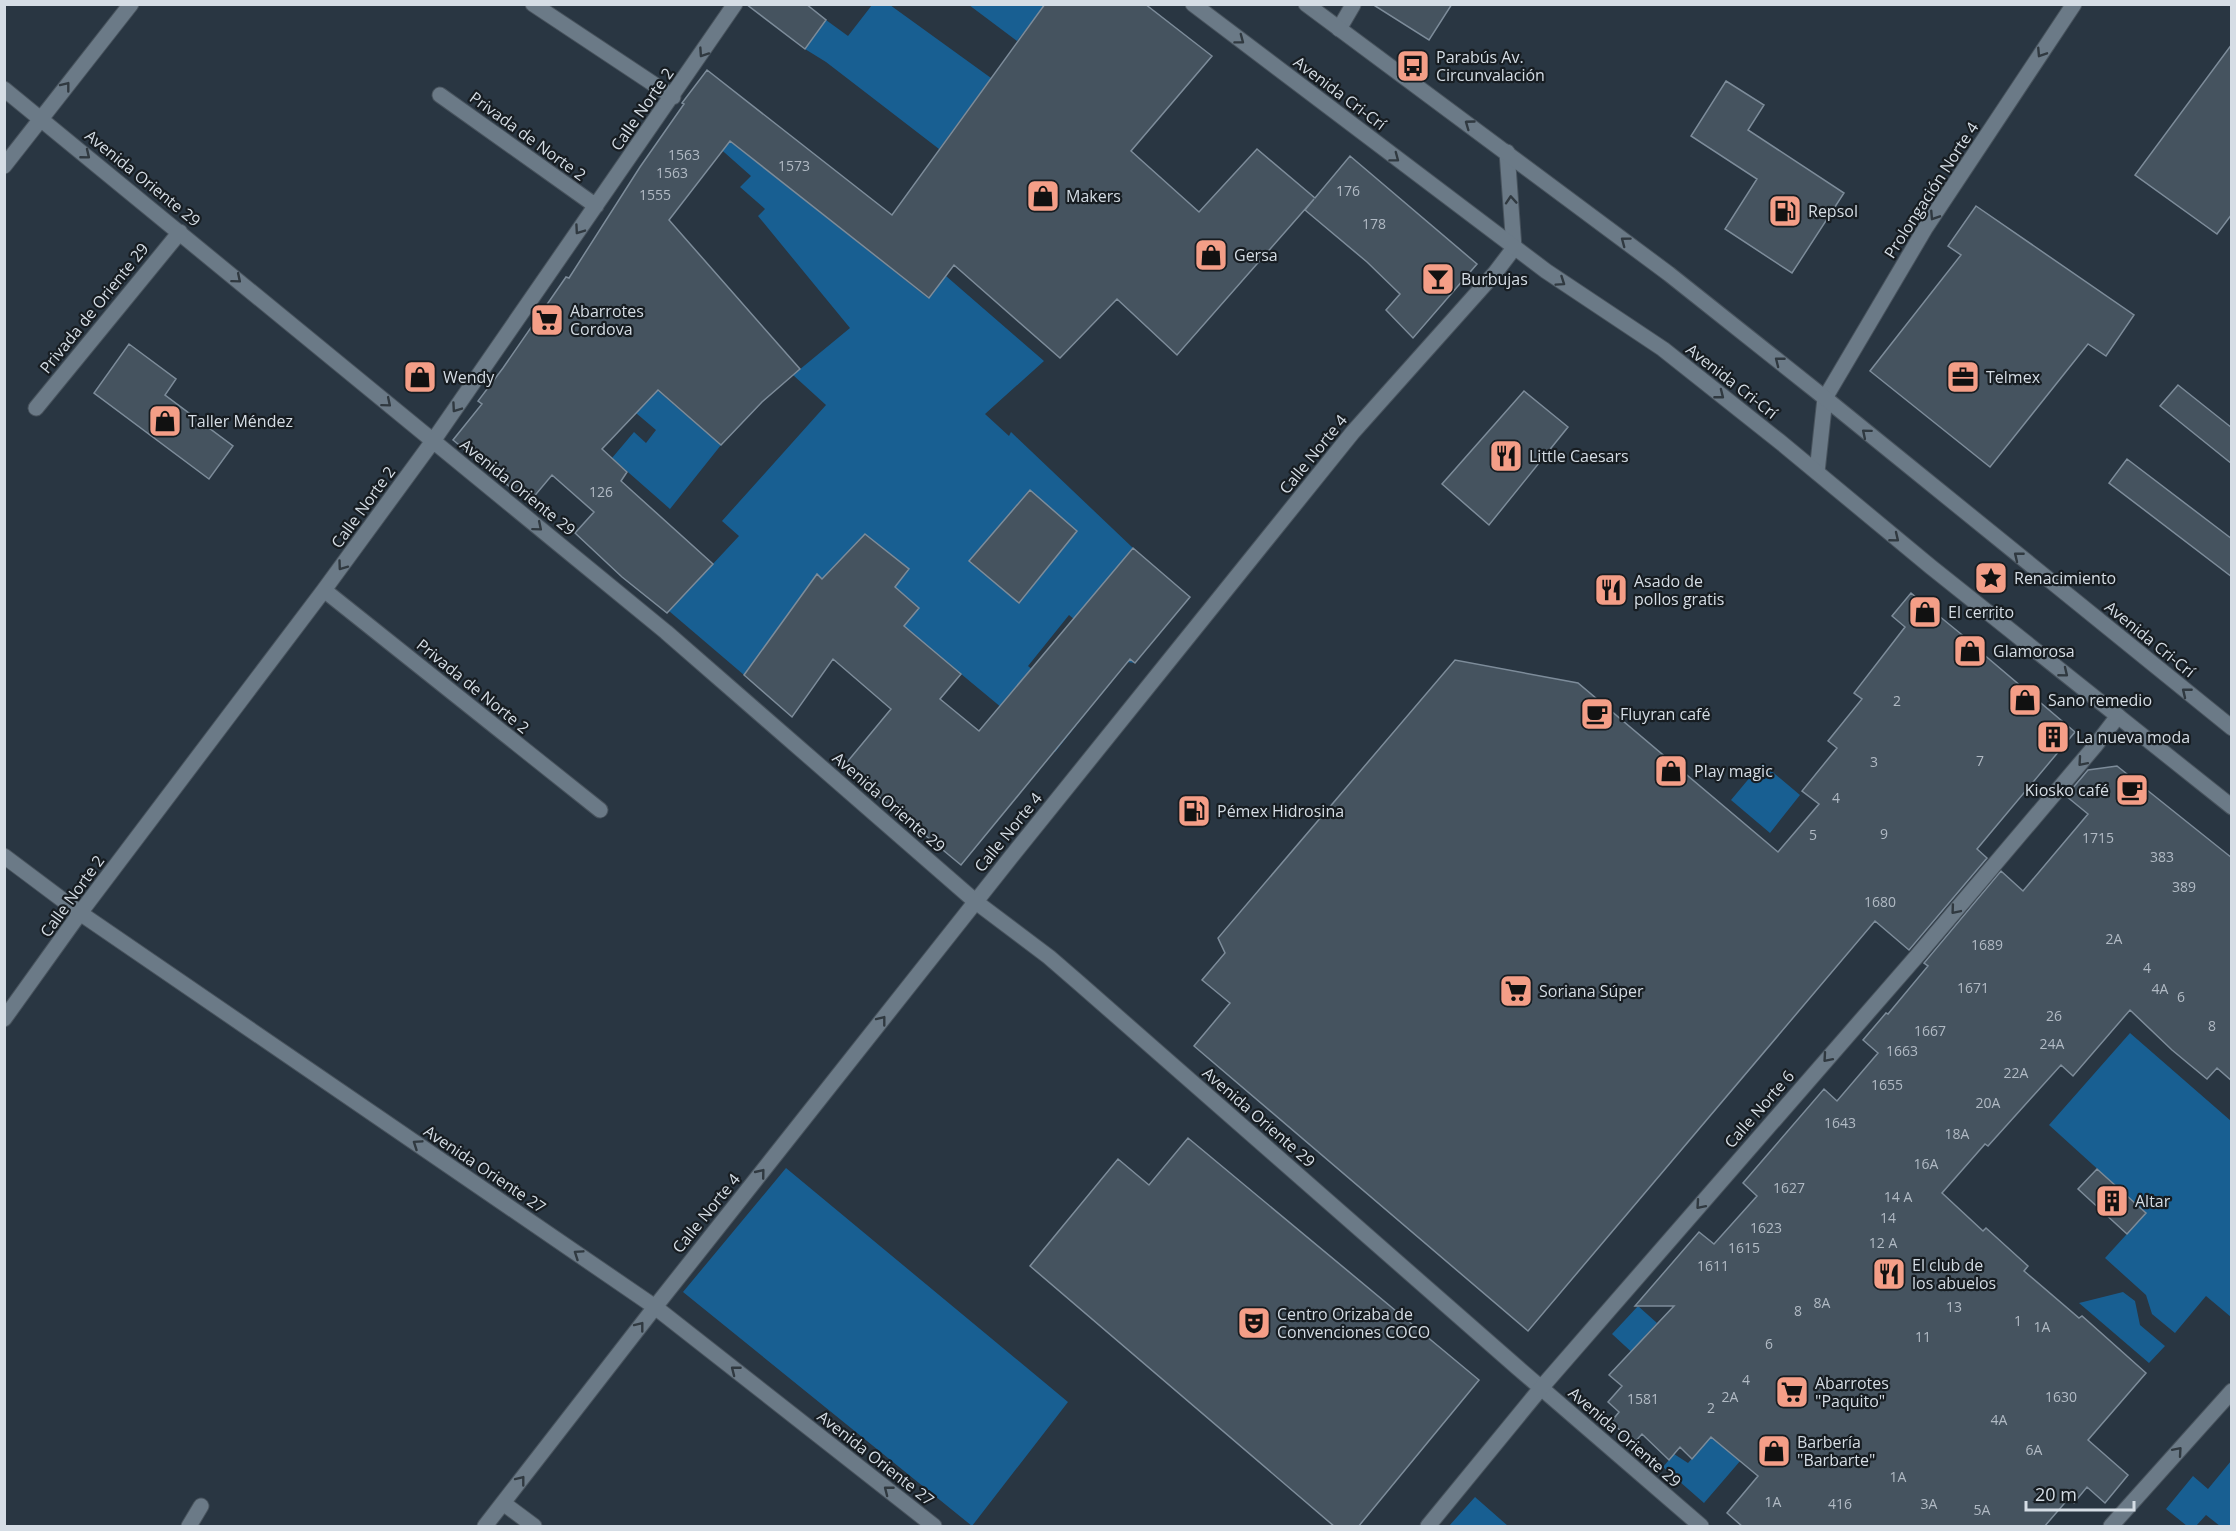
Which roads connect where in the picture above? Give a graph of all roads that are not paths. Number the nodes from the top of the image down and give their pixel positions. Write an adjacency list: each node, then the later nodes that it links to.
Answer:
1 (131, 4): 12 (street, one-way to 1)
2 (533, 4): 11 (street)
3 (735, 4): 11 (street, Calle Norte 2, one-way to 11)
4 (1193, 4): 17 (street, Avenida Cri-Crí, one-way to 17)
5 (1306, 4): 8 (street, Avenida Cri-Crí)
6 (2073, 4): 18 (street, Prolongación Norte 4, one-way to 18)
7 (1353, 5): 8 (street)
8 (1339, 29): 13 (street, Avenida Cri-Crí, one-way to 8)
9 (4, 89): 12 (street, Avenida Oriente 29)
10 (440, 95): 15 (street, Privada de Norte 2)
11 (673, 98): 15 (street, Calle Norte 2)
12 (41, 118): 14 (street); 16 (street, Avenida Oriente 29, one-way to 16)
13 (1507, 152): 17 (street, one-way to 13); 18 (street, Avenida Cri-Crí, one-way to 13)
14 (4, 166)
15 (596, 206): 20 (street, Calle Norte 2, one-way to 20)
16 (180, 232): 19 (street, Privada de Oriente 29); 20 (street, Avenida Oriente 29, one-way to 20)
17 (1514, 248): 21 (street, Avenida Cri-Crí, one-way to 21); 28 (street, Calle Norte 4)
18 (1825, 398): 21 (street); 24 (street, Avenida Cri-Crí, one-way to 18)
19 (36, 408)
20 (433, 441): 22 (street, Calle Norte 2, one-way to 22); 28 (street, Avenida Oriente 29, one-way to 28)
21 (1817, 472): 23 (street, Avenida Cri-Crí, one-way to 23)
22 (324, 590): 26 (street, Privada de Norte 2); 29 (street, Calle Norte 2)
23 (2118, 716): 25 (street, Avenida Cri-Crí); 32 (street, Calle Norte 6, one-way to 32)
24 (2232, 728)
25 (2232, 807)
26 (600, 810)
27 (4, 856): 29 (street, Avenida Oriente 27)
28 (976, 902): 31 (street, Calle Norte 4, one-way to 28); 32 (street, Avenida Oriente 29)
29 (80, 913): 30 (street, Calle Norte 2); 31 (street, Avenida Oriente 27, one-way to 29)
30 (4, 1019)
31 (655, 1307): 34 (street, Calle Norte 4, one-way to 31); 39 (street, Avenida Oriente 27, one-way to 31)
32 (1541, 1388): 40 (street, Calle Norte 6); 41 (street, Avenida Oriente 29)
33 (2232, 1391): 42 (street, one-way to 33)
34 (503, 1503): 37 (street, Calle Norte 4); 38 (street)
35 (201, 1506): 36 (street)
36 (189, 1527)
37 (485, 1527)
38 (534, 1527)
39 (934, 1527)
40 (1428, 1527)
41 (1701, 1527)
42 (2111, 1527)

